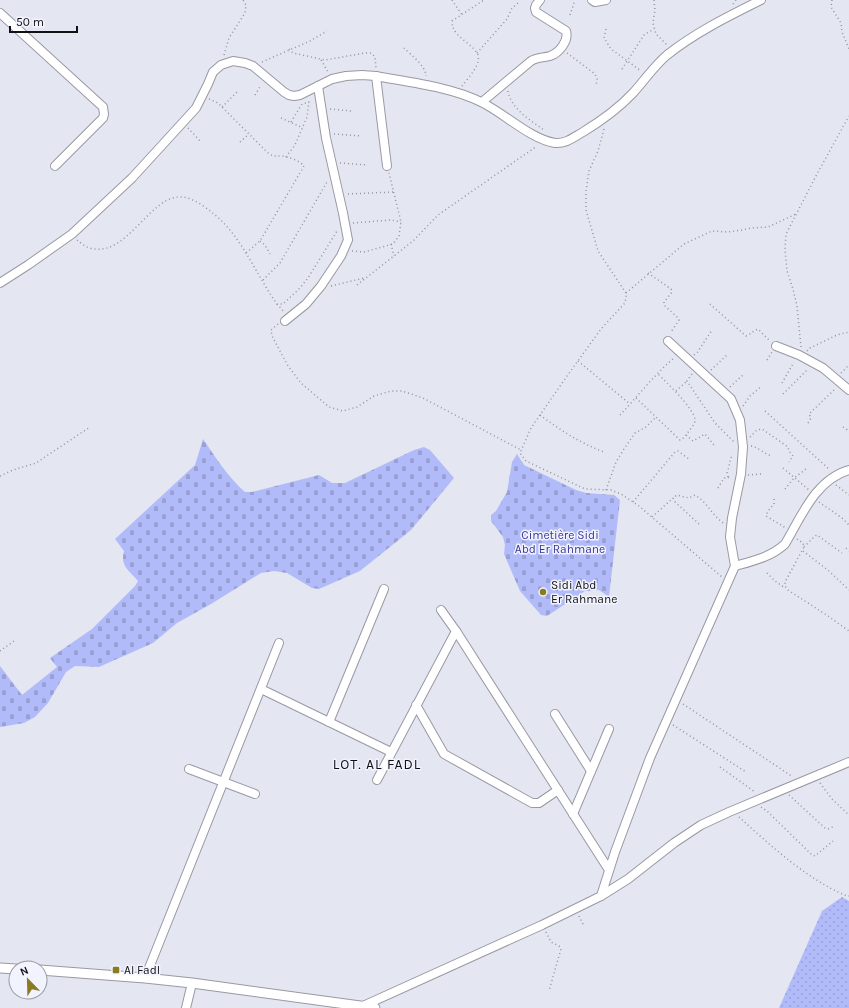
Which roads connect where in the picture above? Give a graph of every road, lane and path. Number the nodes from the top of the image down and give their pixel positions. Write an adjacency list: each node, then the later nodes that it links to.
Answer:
1 (243, 0): 26 (path)
2 (452, 0): 13 (path)
3 (484, 0): 13 (path)
4 (540, 0): 19 (street)
5 (575, 0): 14 (path)
6 (592, 0): 7 (street)
7 (606, 0)
8 (654, 0): 15 (path)
9 (761, 0): 22 (street)
10 (832, 0): 21 (path)
11 (518, 4): 23 (path)
12 (0, 13): 61 (street)
13 (462, 15): 23 (path)
14 (570, 15)
15 (654, 28): 22 (path); 25 (path)
16 (606, 30): 25 (path)
17 (327, 31): 20 (path)
18 (404, 48): 34 (path)
19 (560, 48): 33 (street); 36 (path)
20 (289, 49): 24 (path); 27 (path)
21 (849, 49)
22 (673, 51): 31 (street)
23 (477, 53): 39 (path)
24 (321, 60): 30 (path); 32 (path)
25 (628, 61): 28 (path); 31 (path)
26 (221, 65): 27 (street); 41 (street)
27 (253, 66): 29 (street)
28 (622, 69)
29 (266, 76): 38 (street); 40 (path)
30 (376, 76): 32 (street); 34 (street); 62 (street)
31 (647, 76): 49 (street)
32 (332, 79): 35 (street)
33 (506, 82): 43 (street); 56 (path)
34 (425, 85): 39 (street)
35 (318, 86): 38 (street); 45 (street)
36 (596, 86)
37 (238, 90): 44 (path)
38 (310, 91): 42 (path)
39 (457, 92): 43 (street)
40 (255, 95)
41 (202, 96): 44 (path); 50 (street)
42 (309, 102): 51 (path); 52 (path)
43 (482, 102): 56 (street)
44 (222, 107): 53 (path)
45 (322, 108): 46 (path); 54 (street)
46 (351, 111)
47 (849, 116): 66 (path)
48 (281, 118): 51 (path)
49 (607, 118): 56 (street); 82 (path)
50 (182, 122): 57 (path); 69 (street)
51 (291, 122): 52 (path)
52 (303, 128): 59 (path)
53 (249, 134): 58 (path); 59 (path)
54 (326, 134): 55 (path); 63 (street)
55 (362, 136)
56 (547, 141): 75 (path)
57 (201, 142)
58 (240, 142)
59 (286, 157): 70 (path)
60 (368, 165): 63 (path)
61 (55, 166)
62 (387, 166): 64 (path)
63 (333, 167): 65 (street); 78 (path)
64 (394, 192): 65 (path); 68 (path)
65 (339, 195): 67 (street)
66 (797, 214): 76 (path); 91 (path)
67 (345, 221): 68 (path); 72 (street); 78 (path)
68 (401, 222): 71 (path)
69 (70, 236): 73 (path); 79 (street)
70 (260, 241): 73 (path); 74 (path)
71 (391, 244): 72 (path); 75 (path)
72 (343, 250): 81 (street)
73 (246, 253): 78 (path)
74 (270, 254)
75 (394, 256): 77 (path)
76 (648, 273): 82 (path); 87 (path)
77 (366, 278): 80 (path); 81 (path)
78 (263, 280)
79 (0, 283)
80 (356, 285)
81 (321, 286): 84 (street)
82 (626, 293): 93 (path)
83 (710, 304): 88 (path)
84 (285, 321): 121 (path)
85 (712, 330): 92 (path)
86 (849, 332): 91 (path)
87 (668, 341): 89 (street)
88 (776, 346): 91 (street)
89 (680, 352): 92 (street); 96 (path)
90 (728, 354): 98 (path)
91 (800, 356): 94 (street); 100 (path)
92 (688, 359): 95 (street)
93 (578, 361): 108 (path); 111 (path)
94 (814, 363): 101 (street); 106 (path)
95 (698, 368): 98 (street); 99 (path)
96 (657, 373): 104 (path); 107 (path)
97 (744, 374): 105 (path)
98 (706, 375): 105 (street)
99 (686, 381): 104 (path); 120 (path)
100 (782, 383)
101 (841, 383): 103 (street); 114 (path)
102 (762, 386): 110 (path)
103 (849, 390)
104 (676, 391): 118 (path)
105 (725, 392): 110 (street)
106 (783, 394)
107 (636, 398): 108 (path); 113 (path)
108 (630, 404): 112 (path)
109 (765, 411): 135 (path)
110 (737, 414): 120 (street)
111 (540, 415): 121 (path); 122 (path)
112 (620, 415)
113 (656, 417): 118 (path); 139 (path)
114 (808, 423)
115 (90, 427): 132 (path)
116 (843, 427): 117 (path)
117 (849, 431)
118 (686, 435): 119 (path)
119 (714, 445)
120 (743, 447): 124 (path); 126 (path); 130 (street)
121 (521, 450): 139 (path)
122 (604, 452)
123 (733, 454): 133 (path)
124 (772, 456)
125 (689, 459): 144 (path)
126 (790, 462)
127 (783, 468): 134 (path)
128 (806, 469): 134 (path)
129 (849, 470): 135 (street)
130 (741, 474): 131 (path); 136 (street)
131 (761, 474)
132 (0, 476)
133 (728, 476): 136 (path); 137 (path)
134 (794, 478): 138 (path); 141 (path)
135 (832, 478): 140 (path); 141 (street)
136 (738, 486): 148 (street)
137 (718, 488)
138 (785, 489)
139 (606, 490): 144 (path)
140 (849, 495)
141 (814, 497): 147 (path); 149 (street)
142 (673, 498): 145 (path); 146 (path); 148 (path)
143 (774, 499): 149 (path)
144 (633, 502): 145 (path)
145 (652, 517): 157 (path)
146 (699, 524)
147 (849, 525)
148 (731, 528): 155 (street)
149 (791, 534): 150 (path); 155 (street)
150 (804, 547): 152 (path); 154 (path)
151 (846, 548): 153 (path)
152 (803, 551): 159 (path); 160 (path)
153 (849, 551)
154 (842, 553)
155 (735, 566): 157 (street)
156 (767, 573): 159 (path)
157 (728, 582): 168 (street)
158 (384, 589): 172 (street)
159 (788, 590): 163 (path)
160 (849, 590)
161 (441, 610): 162 (street)
162 (456, 631): 169 (street); 185 (street)
163 (849, 631)
164 (14, 642): 166 (path)
165 (280, 643): 167 (street)
166 (0, 651)
167 (261, 689): 172 (street); 183 (street)
168 (676, 700): 171 (street); 182 (path)
169 (416, 705): 174 (street); 185 (street)
170 (555, 714): 178 (street)
171 (666, 721): 179 (path); 194 (street)
172 (329, 722): 174 (street)
173 (609, 729): 178 (street)
174 (391, 752): 181 (street)
175 (849, 762): 180 (street)
176 (720, 767): 187 (path)
177 (189, 769): 183 (street)
178 (591, 771): 190 (street)
179 (746, 772)
180 (816, 776): 182 (street); 191 (path)
181 (377, 780)
182 (801, 782): 184 (street)
183 (224, 783): 186 (street); 201 (street)
184 (784, 789): 187 (street); 192 (path)
185 (558, 790): 190 (street)
186 (255, 794)
187 (763, 798): 188 (street)
188 (752, 802): 189 (street); 193 (path)
189 (732, 811): 195 (street); 196 (path)
190 (573, 814): 194 (street)
191 (849, 815)
192 (835, 826)
193 (833, 841)
194 (609, 870): 195 (street)
195 (601, 896): 197 (street)
196 (849, 896)
197 (576, 909): 198 (street); 199 (path)
198 (542, 925): 203 (path); 204 (street)
199 (584, 926)
200 (48, 971): 201 (street)
201 (145, 978): 202 (street)
202 (192, 982): 204 (street); 205 (street)
203 (549, 991)
204 (363, 1006): 206 (street)
205 (186, 1008)
206 (375, 1008)

